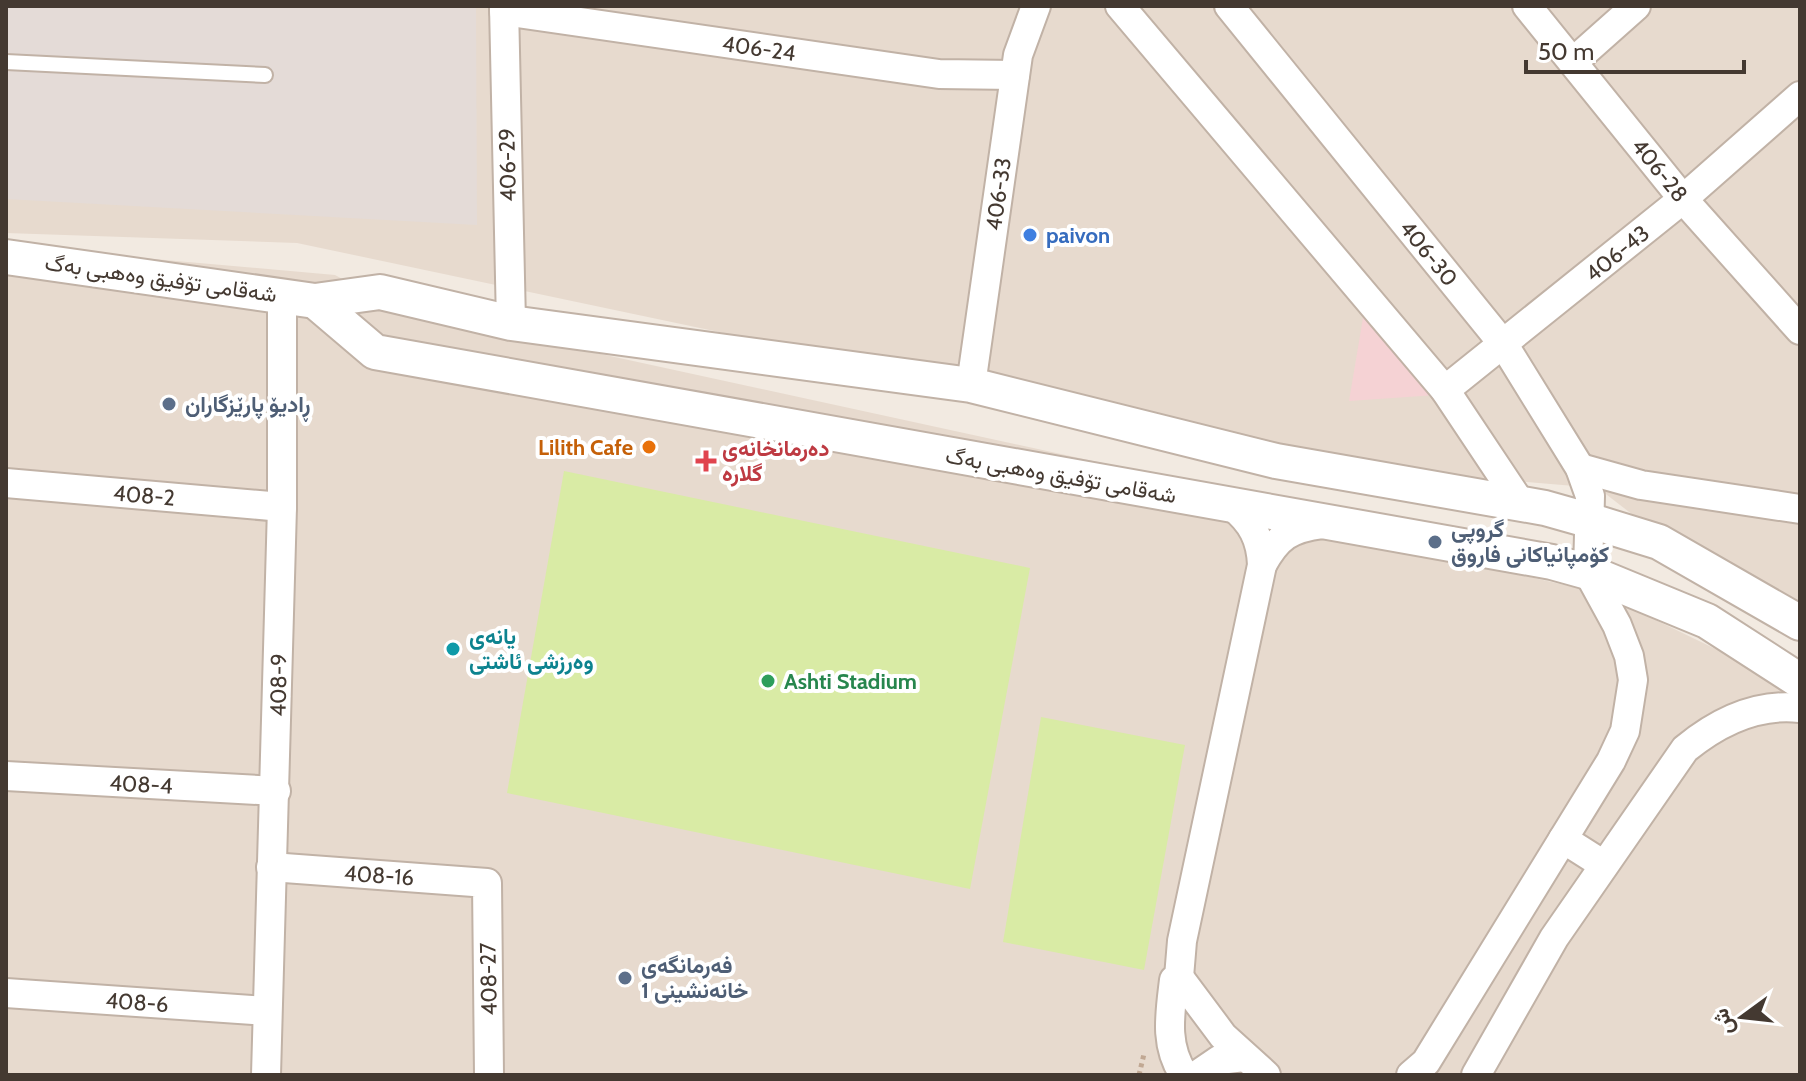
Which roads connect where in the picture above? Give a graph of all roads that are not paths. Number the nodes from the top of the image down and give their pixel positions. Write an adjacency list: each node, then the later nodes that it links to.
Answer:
1 (1036, 6): 10 (street, 406-33)
2 (1120, 6): 20 (street)
3 (1229, 6): 18 (street, 406-30)
4 (1527, 6): 8 (street, 406-28)
5 (1636, 6): 8 (street)
6 (504, 9): 10 (street, 406-24); 16 (street, 406-29)
7 (6, 62): 9 (lane)
8 (1573, 62): 12 (street, 406-28)
9 (265, 75)
10 (1015, 75): 19 (street, 406-33)
11 (1800, 96): 12 (street, 406-43)
12 (1683, 199): 17 (street, 406-28); 18 (street, 406-43)
13 (6, 257): 14 (street, شەقامی تۆفیق وەهبی بەگ)
14 (282, 294): 15 (street, شەقامی تۆفیق وەهبی بەگ); 25 (street, 408-9)
15 (315, 301): 16 (street, شەقامی تۆفیق وەهبی بەگ); 24 (street, شەقامی تۆفیق وەهبی بەگ)
16 (511, 323): 19 (street, شەقامی تۆفیق وەهبی بەگ)
17 (1798, 324)
18 (1504, 345): 20 (street, 406-43); 21 (street, 406-30)
19 (971, 385): 23 (street, شەقامی تۆفیق وەهبی بەگ)
20 (1445, 390): 23 (street)
21 (1580, 468): 26 (street); 27 (street, 406-30)
22 (6, 483): 25 (street, 408-2)
23 (1521, 504): 27 (street, شەقامی تۆفیق وەهبی بەگ)
24 (1232, 506): 28 (street, شەقامی تۆفیق وەهبی بەگ); 29 (street)
25 (282, 507): 35 (street, 408-9)
26 (1800, 509)
27 (1591, 521): 30 (street, 406-30); 31 (street, شەقامی تۆفیق وەهبی بەگ)
28 (1325, 523): 29 (street); 30 (street, شەقامی تۆفیق وەهبی بەگ)
29 (1262, 565): 40 (street)
30 (1588, 572): 32 (street, شەقامی تۆفیق وەهبی بەگ); 36 (street)
31 (1800, 623)
32 (1800, 681)
33 (1800, 708): 37 (street)
34 (6, 776): 35 (street, 408-4)
35 (276, 791): 38 (street, 408-9)
36 (1563, 839): 37 (street); 49 (street)
37 (1604, 865): 50 (street)
38 (271, 867): 39 (street, 408-16); 42 (street, 408-9)
39 (487, 883): 45 (street, 408-27)
40 (1179, 977): 43 (street); 46 (street)
41 (6, 993): 42 (street, 408-6)
42 (267, 1011): 44 (street, 408-9)
43 (1244, 1057): 47 (street); 48 (street)
44 (266, 1075)
45 (489, 1075)
46 (1184, 1075)
47 (1197, 1075)
48 (1266, 1075)
49 (1411, 1075)
50 (1476, 1075)

